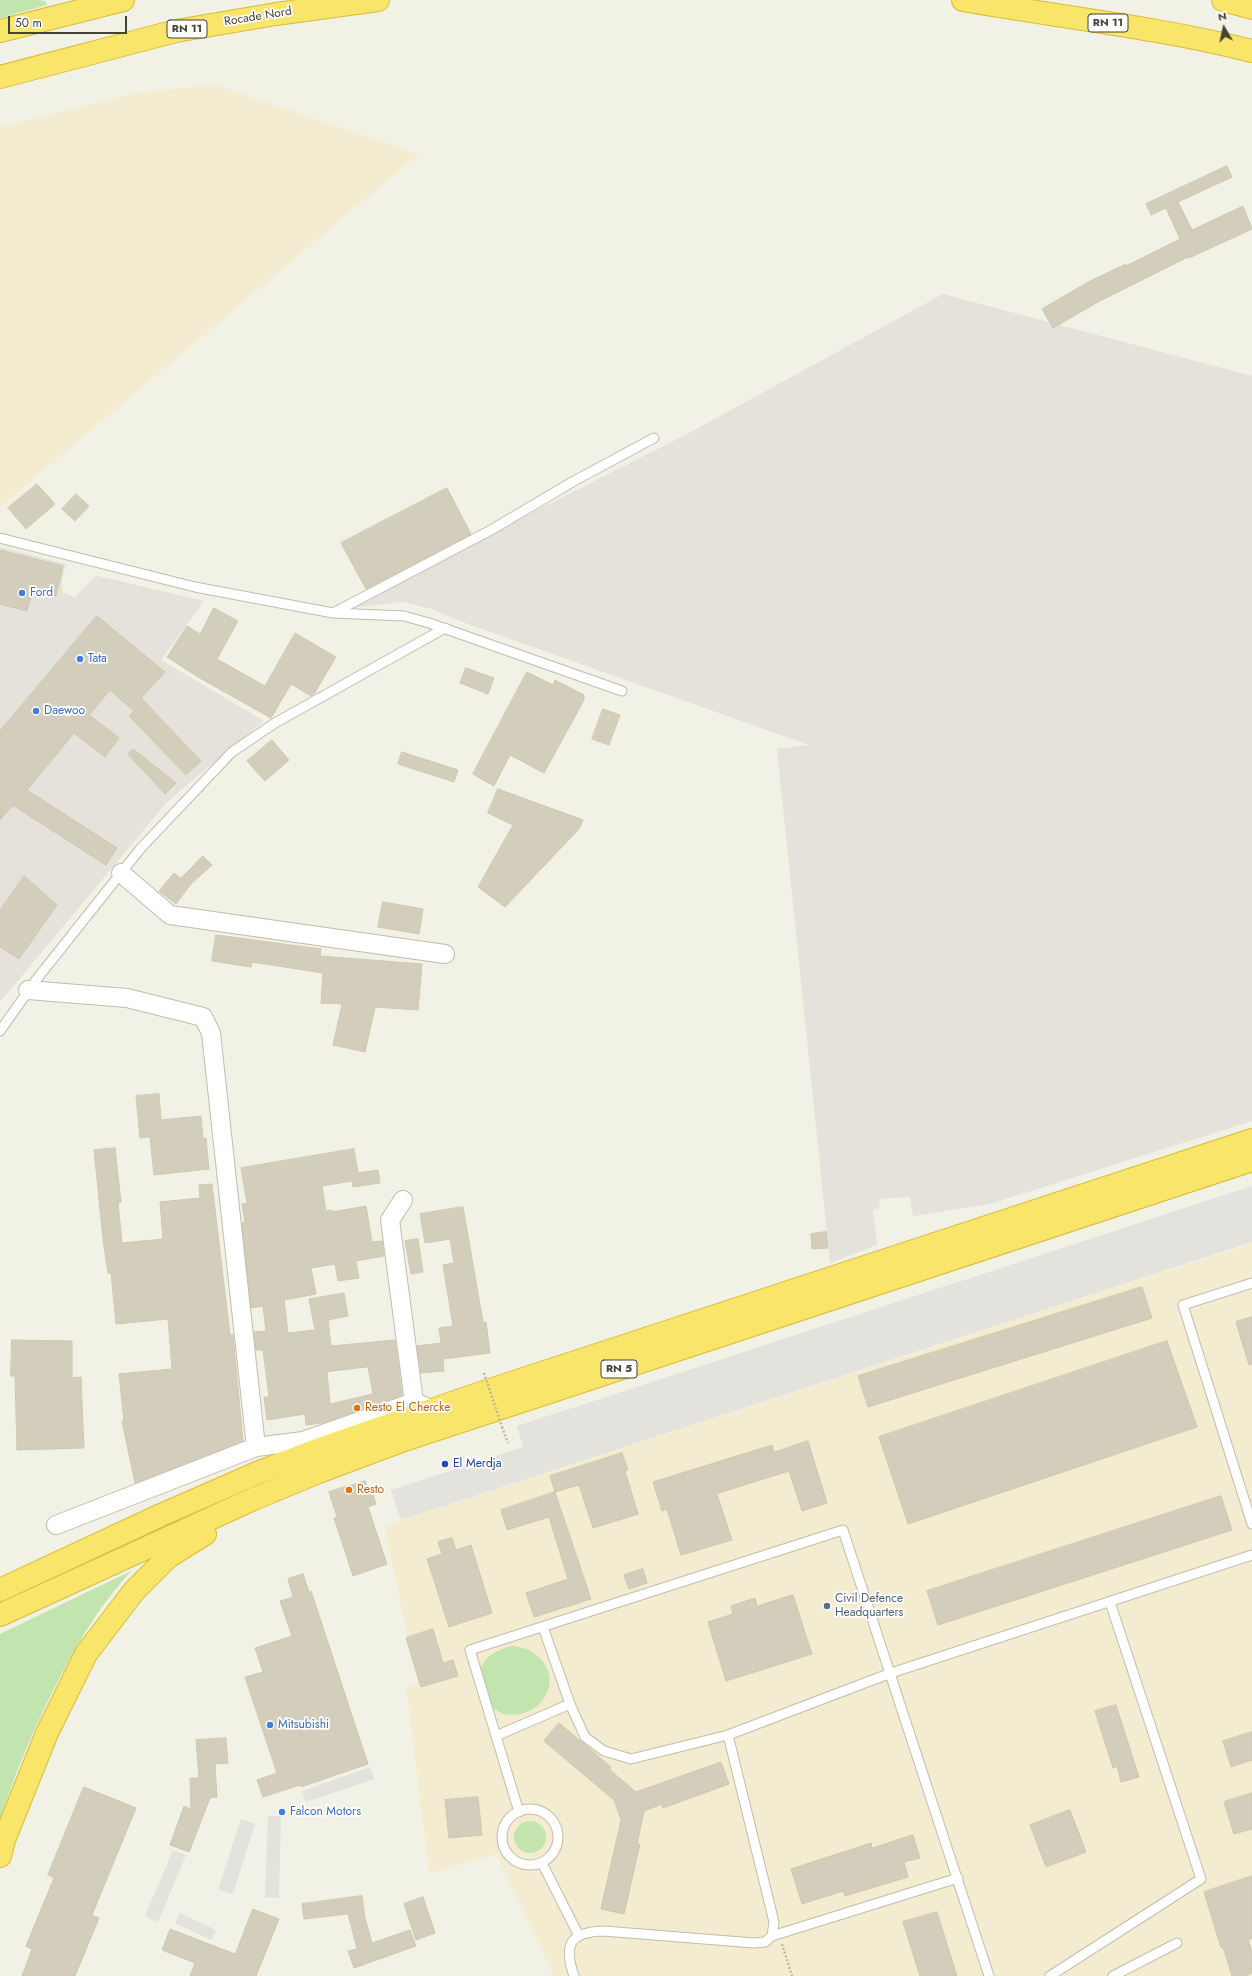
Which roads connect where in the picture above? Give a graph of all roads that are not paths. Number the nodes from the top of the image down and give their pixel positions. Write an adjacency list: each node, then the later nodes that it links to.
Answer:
1 (123, 0): 6 (highway)
2 (378, 0): 8 (highway, Rocade Nord / RN 11)
3 (963, 0): 7 (highway, RN 11)
4 (1223, 0): 5 (highway)
5 (1252, 8)
6 (0, 31)
7 (1252, 51)
8 (0, 77)
9 (654, 438): 11 (lane)
10 (0, 538): 11 (lane)
11 (333, 613): 12 (lane)
12 (445, 628): 13 (lane); 14 (lane)
13 (622, 691)
14 (121, 873): 15 (street); 16 (lane)
15 (445, 954)
16 (28, 990): 17 (lane); 24 (street)
17 (0, 1031)
18 (1252, 1140): 23 (highway, RN 5)
19 (1252, 1160): 25 (highway, RN 5)
20 (403, 1200): 22 (street)
21 (1252, 1283): 26 (lane)
22 (414, 1402): 23 (street); 24 (street)
23 (434, 1410): 29 (highway, RN 5)
24 (256, 1447): 27 (street)
25 (251, 1500): 31 (highway, RN 5); 38 (highway)
26 (1252, 1524)
27 (56, 1526)
28 (1252, 1555): 30 (lane)
29 (0, 1590)
30 (1110, 1602): 33 (lane); 46 (lane)
31 (0, 1615)
32 (543, 1627): 33 (lane); 34 (lane); 36 (lane)
33 (891, 1673): 35 (lane); 40 (lane)
34 (570, 1704): 35 (lane); 36 (lane)
35 (728, 1735): 42 (lane)
36 (496, 1736): 37 (lane)
37 (519, 1812): 39 (lane); 39 (lane)
38 (0, 1856)
39 (542, 1863): 41 (lane)
40 (958, 1878): 42 (lane); 45 (lane)
41 (578, 1934): 42 (lane); 44 (lane)
42 (772, 1936)
43 (1178, 1944): 47 (lane)
44 (574, 1976)
45 (990, 1976)
46 (1050, 1976)
47 (1112, 1976)

